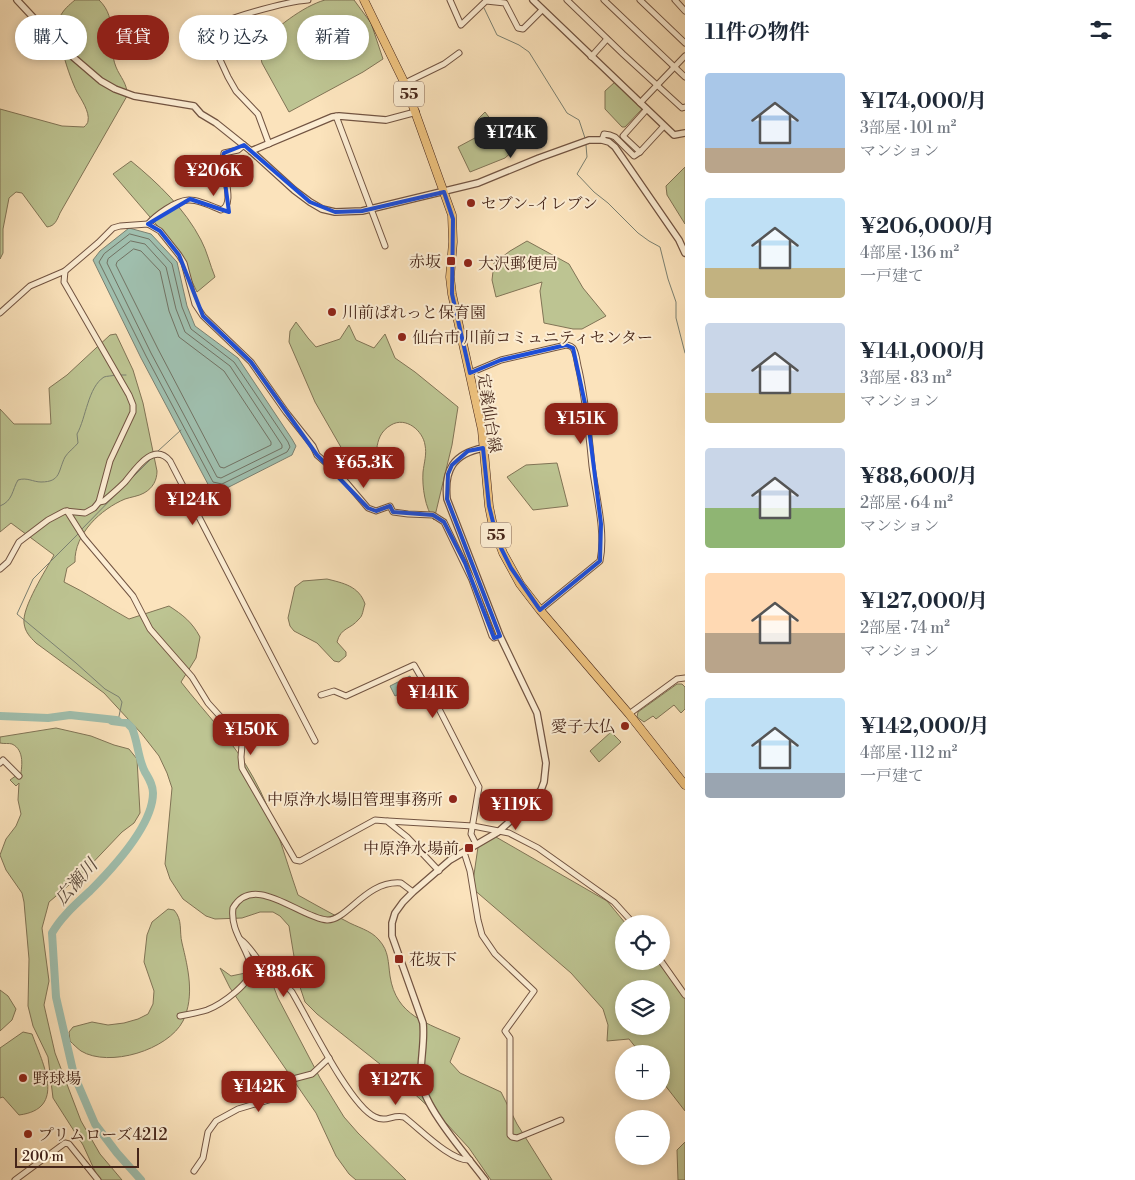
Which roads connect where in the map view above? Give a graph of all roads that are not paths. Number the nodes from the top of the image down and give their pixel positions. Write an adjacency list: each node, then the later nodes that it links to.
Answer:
1 (17, 0): 33 (street)
2 (308, 0): 32 (street)
3 (364, 0): 22 (main road, 定義仙台線 / 55)
4 (450, 0): 12 (street)
5 (477, 0): 12 (street)
6 (533, 0): 13 (street)
7 (568, 0): 15 (street)
8 (604, 0): 20 (street)
9 (640, 0): 16 (street)
10 (675, 0): 14 (street)
11 (484, 1): 12 (street); 13 (street)
12 (480, 7)
13 (542, 10): 19 (street)
14 (685, 11)
15 (607, 39): 19 (street); 23 (street)
16 (685, 43)
17 (459, 52): 22 (street)
18 (685, 56): 20 (street)
19 (591, 57): 24 (street)
20 (674, 67): 21 (street); 23 (street)
21 (685, 77)
22 (405, 83): 27 (main road, 定義仙台線 / 55)
23 (657, 85): 24 (street); 25 (street)
24 (640, 104): 26 (street)
25 (685, 107)
26 (647, 110): 29 (street); 35 (street)
27 (416, 112): 28 (street); 36 (main road, 定義仙台線 / 55)
28 (336, 116): 32 (street); 37 (street)
29 (664, 126): 30 (street); 35 (street)
30 (685, 133)
31 (602, 140): 35 (street); 36 (street); 40 (street)
32 (269, 144): 34 (street)
33 (244, 145): 34 (street); 38 (street)
34 (251, 151): 37 (street)
35 (640, 152)
36 (444, 192): 37 (street); 43 (main road, 定義仙台線 / 55)
37 (371, 209): 39 (street)
38 (148, 224): 41 (street); 49 (street)
39 (385, 246)
40 (685, 253)
41 (64, 271): 42 (street); 45 (street)
42 (0, 313)
43 (470, 373): 44 (main road, 定義仙台線 / 55); 48 (street)
44 (483, 448): 48 (main road, 定義仙台線 / 55); 49 (street)
45 (99, 502): 46 (street); 53 (street)
46 (67, 511): 47 (street); 57 (street)
47 (0, 569)
48 (540, 610): 52 (main road, 定義仙台線 / 55)
49 (500, 636): 59 (street)
50 (685, 678): 52 (street)
51 (321, 695): 58 (street)
52 (629, 714): 56 (main road, 定義仙台線 / 55)
53 (315, 741)
54 (0, 762): 55 (street)
55 (19, 776)
56 (685, 785)
57 (387, 821): 58 (street); 62 (street)
58 (473, 826): 59 (street); 60 (street)
59 (498, 832): 60 (street); 64 (street)
60 (476, 844): 61 (street)
61 (464, 852): 62 (street); 70 (street)
62 (439, 871): 63 (street)
63 (414, 892): 65 (street); 71 (street)
64 (626, 915)
65 (238, 938): 68 (street); 69 (street)
66 (667, 970): 67 (street)
67 (685, 996)
68 (180, 1016)
69 (329, 1058): 71 (street); 72 (street)
70 (561, 1120)
71 (470, 1160): 75 (street)
72 (194, 1171)
73 (15, 1180): 74 (street)
74 (98, 1180)
75 (485, 1180)

